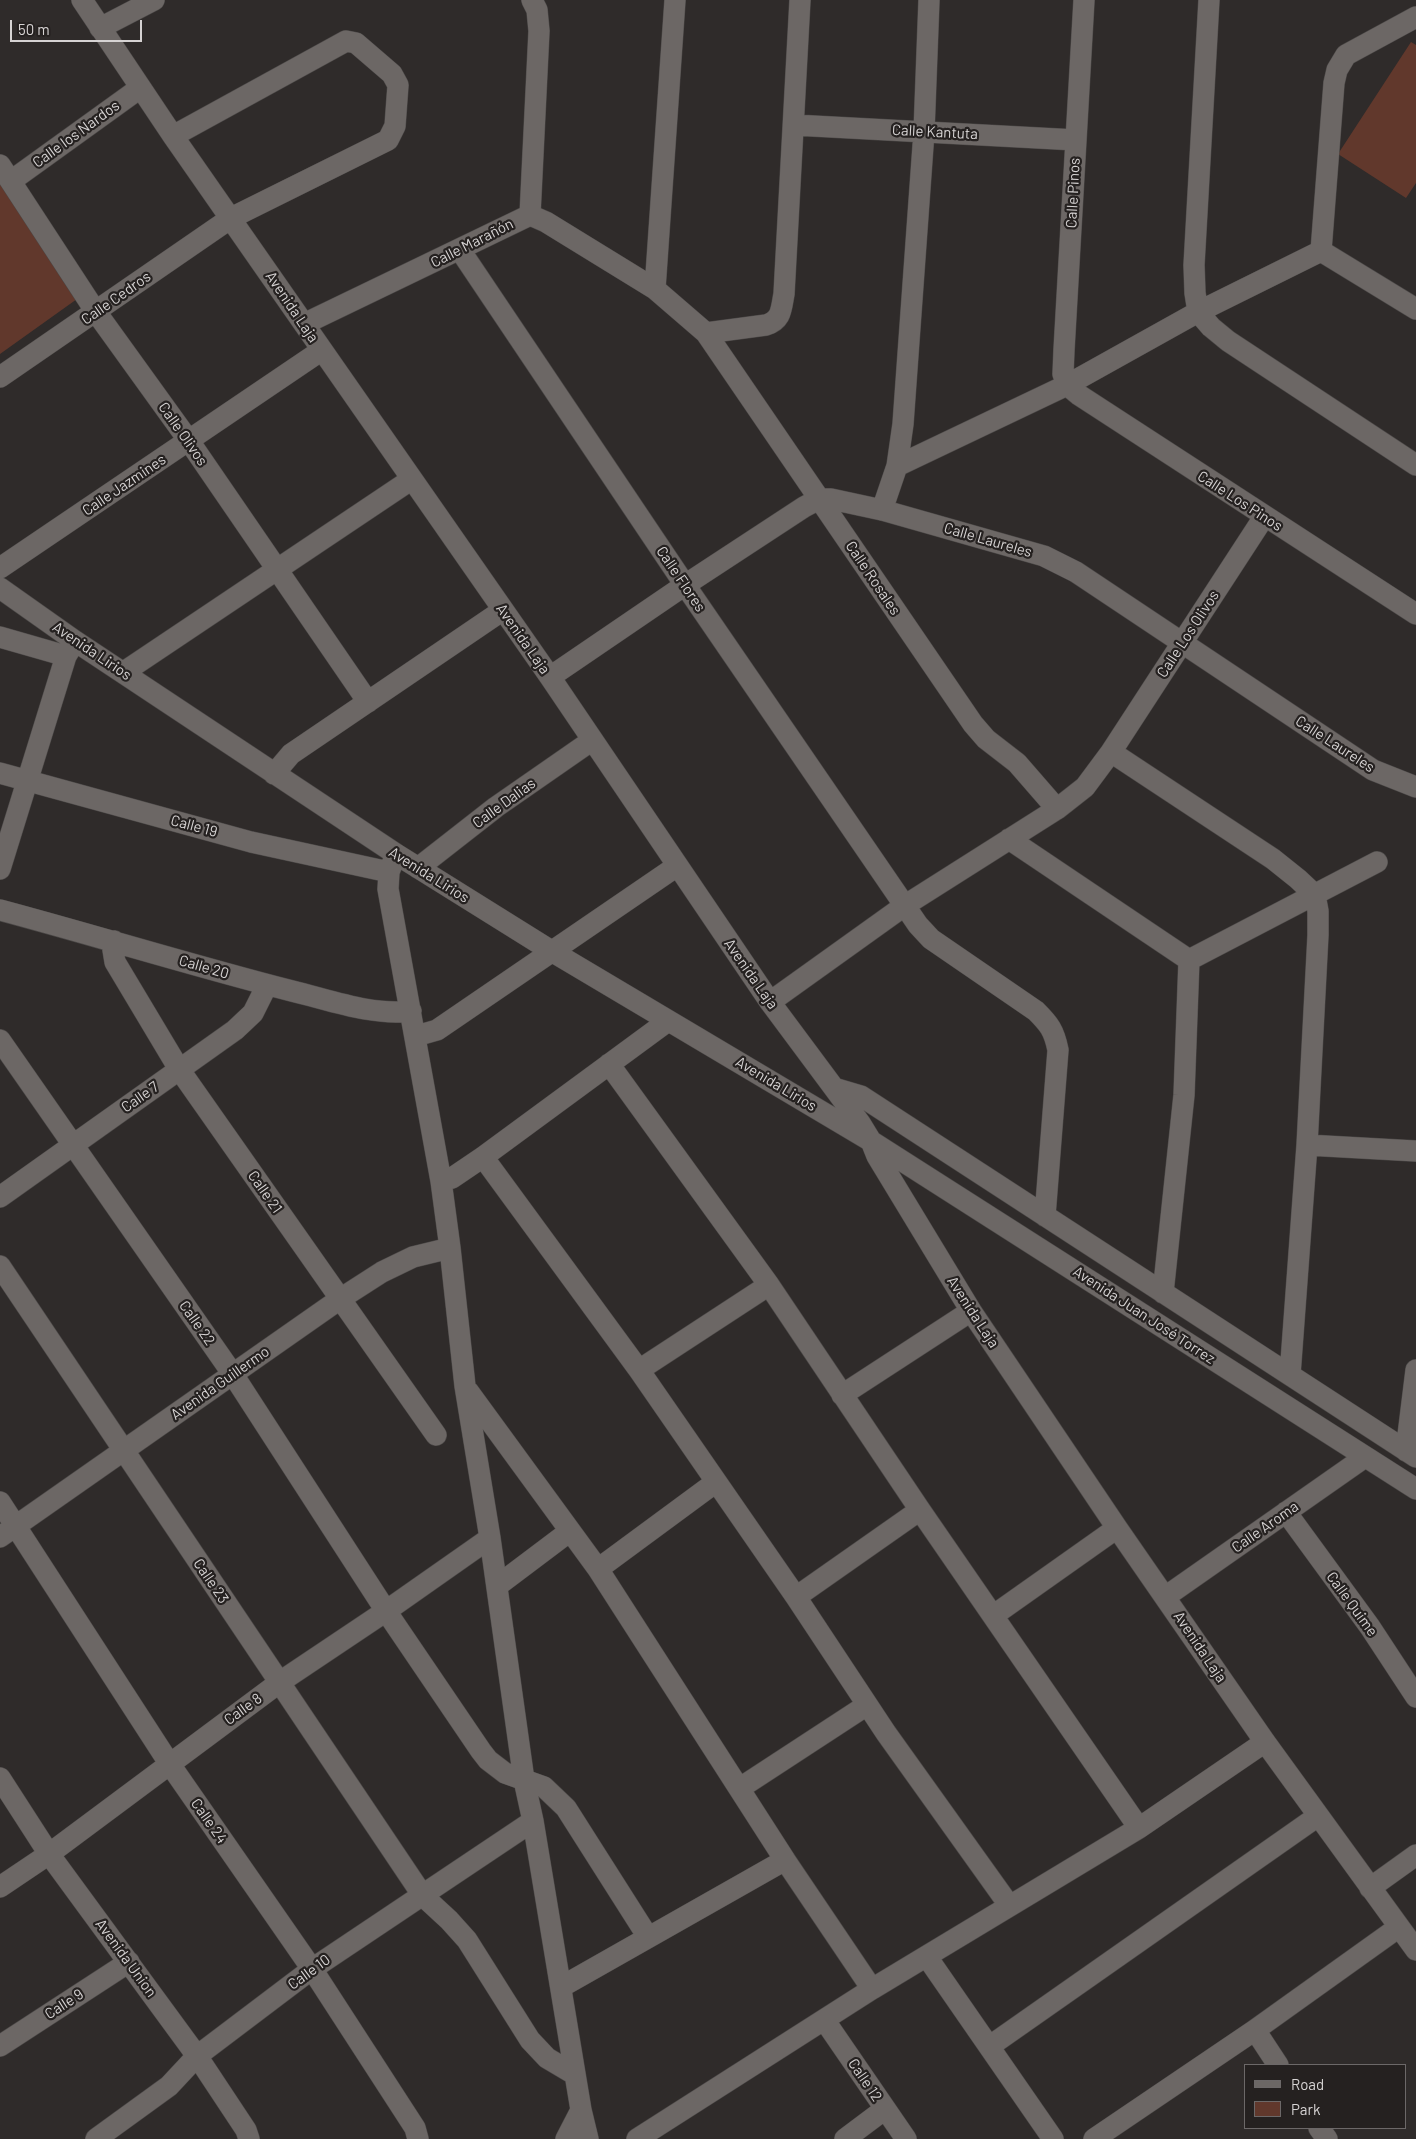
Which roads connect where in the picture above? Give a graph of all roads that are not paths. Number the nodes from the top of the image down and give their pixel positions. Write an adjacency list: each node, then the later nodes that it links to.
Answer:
1 (82, 0): 10 (street, Avenida Laja)
2 (154, 0): 10 (street)
3 (532, 0): 17 (street)
4 (675, 0): 21 (street)
5 (800, 0): 12 (street)
6 (928, 0): 13 (street)
7 (1084, 0): 15 (street, Calle Pinos)
8 (1209, 0): 24 (street)
9 (1416, 17): 20 (street)
10 (100, 28): 11 (street, Avenida Laja)
11 (140, 88): 14 (street, Avenida Laja); 16 (street, Calle los Nardos)
12 (794, 125): 13 (street, Calle Kantuta); 26 (street)
13 (924, 132): 15 (street, Calle Kantuta); 32 (street)
14 (173, 136): 18 (street, Avenida Laja); 18 (street, Calle Cedros)
15 (1076, 140): 29 (street, Calle Pinos)
16 (6, 173): 23 (street, Calle Olivos)
17 (530, 215): 19 (street, Calle Marañón); 21 (street, Calle Marañón)
18 (231, 218): 23 (street, Calle Cedros); 25 (street, Avenida Laja)
19 (460, 250): 25 (street, Calle Marañón); 39 (street, Calle Flores)
20 (1321, 251): 22 (street); 24 (street)
21 (655, 289): 26 (street, Calle Marañón)
22 (1416, 309)
23 (96, 312): 28 (street, Calle Cedros); 30 (street, Calle Olivos)
24 (1198, 312): 29 (street); 31 (street)
25 (304, 324): 27 (street, Avenida Laja)
26 (706, 333): 34 (street, Calle Rosales)
27 (322, 350): 30 (street, Calle Jazmines); 33 (street, Avenida Laja)
28 (0, 377)
29 (1067, 385): 32 (street); 36 (street, Calle Los Pinos)
30 (189, 441): 37 (street, Calle Jazmines); 38 (street, Calle Olivos)
31 (1416, 465)
32 (897, 466): 35 (street)
33 (412, 479): 38 (street); 41 (street, Avenida Laja)
34 (819, 499): 35 (street, Calle Laureles); 39 (street); 55 (street, Calle Rosales)
35 (882, 510): 44 (street, Calle Laureles)
36 (1264, 517): 42 (street, Calle Los Pinos); 44 (street, Calle Los Olivos)
37 (0, 568)
38 (276, 570): 46 (street); 48 (street, Calle Olivos)
39 (685, 585): 47 (street); 63 (street, Calle Flores)
40 (0, 588): 45 (street, Avenida Lirios)
41 (503, 610): 47 (street, Avenida Laja); 48 (street)
42 (1416, 614)
43 (0, 637): 45 (street)
44 (1182, 643): 50 (street, Calle Los Olivos); 54 (street, Calle Laureles)
45 (70, 648): 46 (street, Avenida Lirios); 53 (street)
46 (124, 672): 52 (street, Avenida Lirios)
47 (550, 677): 49 (street, Avenida Laja)
48 (368, 702): 52 (street)
49 (591, 741): 59 (street, Avenida Laja); 60 (street, Calle Dalias)
50 (1112, 752): 55 (street, Calle Los Olivos); 62 (street)
51 (0, 773): 53 (street, Calle 19)
52 (274, 774): 58 (street, Avenida Lirios)
53 (28, 781): 58 (street, Calle 19); 61 (street)
54 (1416, 787)
55 (1057, 810): 56 (street, Calle Los Olivos)
56 (1009, 839): 63 (street, Calle Los Olivos); 67 (street)
57 (1376, 862): 62 (street)
58 (393, 863): 60 (street, Avenida Lirios); 70 (street)
59 (677, 866): 66 (street); 69 (street, Avenida Laja)
60 (418, 868): 66 (street, Avenida Lirios)
61 (0, 869)
62 (1315, 895): 67 (street); 79 (street)
63 (904, 906): 69 (street, Calle Los Olivos); 84 (street, Calle Flores)
64 (0, 910): 65 (street, Calle 20)
65 (114, 941): 68 (street, Calle 20); 75 (street, Calle 21)
66 (553, 952): 71 (street, Avenida Lirios); 72 (street)
67 (1189, 960): 88 (street)
68 (267, 985): 70 (street, Calle 20); 75 (street, Calle 7)
69 (770, 1002): 76 (street, Avenida Laja)
70 (411, 1010): 72 (street)
71 (668, 1021): 74 (street); 77 (street, Avenida Lirios)
72 (416, 1036): 82 (street)
73 (0, 1040): 78 (street, Calle 22)
74 (609, 1064): 81 (street); 87 (street)
75 (179, 1069): 78 (street, Calle 7); 89 (street, Calle 21)
76 (834, 1088): 77 (street, Avenida Laja); 84 (street)
77 (871, 1141): 90 (street, Avenida Laja); 100 (street, Avenida Juan José Torrez)
78 (73, 1144): 83 (street, Calle 7); 93 (street, Calle 22)
79 (1307, 1145): 80 (street); 94 (street)
80 (1416, 1151)
81 (483, 1157): 82 (street); 91 (street)
82 (441, 1181): 85 (street)
83 (0, 1198)
84 (1045, 1216): 88 (street)
85 (450, 1248): 89 (street, Avenida Guillermo); 95 (street)
86 (0, 1266): 98 (street, Calle 23)
87 (769, 1285): 91 (street); 96 (street)
88 (1164, 1293): 94 (street)
89 (340, 1299): 93 (street, Avenida Guillermo); 97 (street, Calle 21)
90 (971, 1311): 96 (street); 106 (street, Avenida Laja)
91 (640, 1370): 101 (street)
92 (1416, 1370): 99 (street)
93 (232, 1374): 98 (street, Avenida Guillermo); 114 (street, Calle 22)
94 (1290, 1375): 99 (street)
95 (465, 1386): 108 (street); 109 (street)
96 (842, 1394): 104 (street)
97 (436, 1435)
98 (124, 1451): 107 (street, Avenida Guillermo); 116 (street, Calle 23)
99 (1411, 1454)
100 (1365, 1457): 102 (street, Avenida Juan José Torrez); 105 (street, Calle Aroma)
101 (716, 1482): 110 (street); 113 (street)
102 (1416, 1489)
103 (0, 1502): 107 (street, Calle 24)
104 (920, 1510): 113 (street); 115 (street)
105 (1286, 1512): 112 (street, Calle Aroma); 117 (street, Calle Quime)
106 (1117, 1528): 112 (street, Avenida Laja); 115 (street)
107 (8, 1531): 120 (street, Calle 24)
108 (570, 1531): 110 (street); 111 (street)
109 (490, 1538): 111 (street); 114 (street, Calle 8)
110 (598, 1570): 123 (street)
111 (497, 1586): 122 (street)
112 (1165, 1596): 119 (street, Avenida Laja)
113 (796, 1597): 118 (street)
114 (386, 1612): 116 (street, Calle 8); 122 (street, Calle 22)
115 (994, 1615): 126 (street)
116 (280, 1682): 120 (street, Calle 8); 132 (street, Calle 23)
117 (1416, 1697)
118 (867, 1706): 123 (street); 133 (street)
119 (1265, 1742): 124 (street, Avenida Laja); 126 (street)
120 (169, 1763): 127 (street, Calle 8); 139 (street, Calle 24)
121 (0, 1778): 127 (street, Avenida Union)
122 (524, 1780): 125 (street); 135 (street, Calle 22)
123 (740, 1788): 129 (street)
124 (1318, 1816): 131 (street, Avenida Laja); 145 (street)
125 (533, 1821): 132 (street, Calle 10); 140 (street)
126 (1140, 1828): 133 (street)
127 (49, 1854): 130 (street, Calle 8); 138 (street, Avenida Union)
128 (1416, 1855): 131 (street)
129 (785, 1860): 135 (street); 141 (street)
130 (0, 1887)
131 (1370, 1888): 134 (street, Avenida Laja)
132 (423, 1896): 139 (street, Calle 10); 148 (street, Calle 23)
133 (1009, 1905): 137 (street)
134 (1399, 1927): 136 (street, Avenida Laja); 143 (street)
135 (648, 1937): 140 (street)
136 (1416, 1950)
137 (927, 1957): 141 (street); 145 (street)
138 (129, 1962): 144 (street, Calle 9); 146 (street, Avenida Union)
139 (312, 1969): 146 (street, Calle 10); 153 (street, Calle 24)
140 (561, 1987): 148 (street)
141 (872, 1989): 142 (street)
142 (825, 2021): 149 (street, Calle 12); 156 (street)
143 (1255, 2030): 147 (street); 160 (street)
144 (0, 2046)
145 (990, 2046): 159 (street)
146 (197, 2056): 151 (street, Calle 10); 152 (street, Avenida Union)
147 (1277, 2064)
148 (574, 2074): 150 (street)
149 (885, 2108): 157 (street); 158 (street, Calle 12)
150 (580, 2110): 154 (street); 155 (street)
151 (96, 2139)
152 (249, 2139)
153 (418, 2139)
154 (566, 2139)
155 (588, 2139)
156 (636, 2139)
157 (845, 2139)
158 (906, 2139)
159 (1053, 2139)
160 (1094, 2139)

